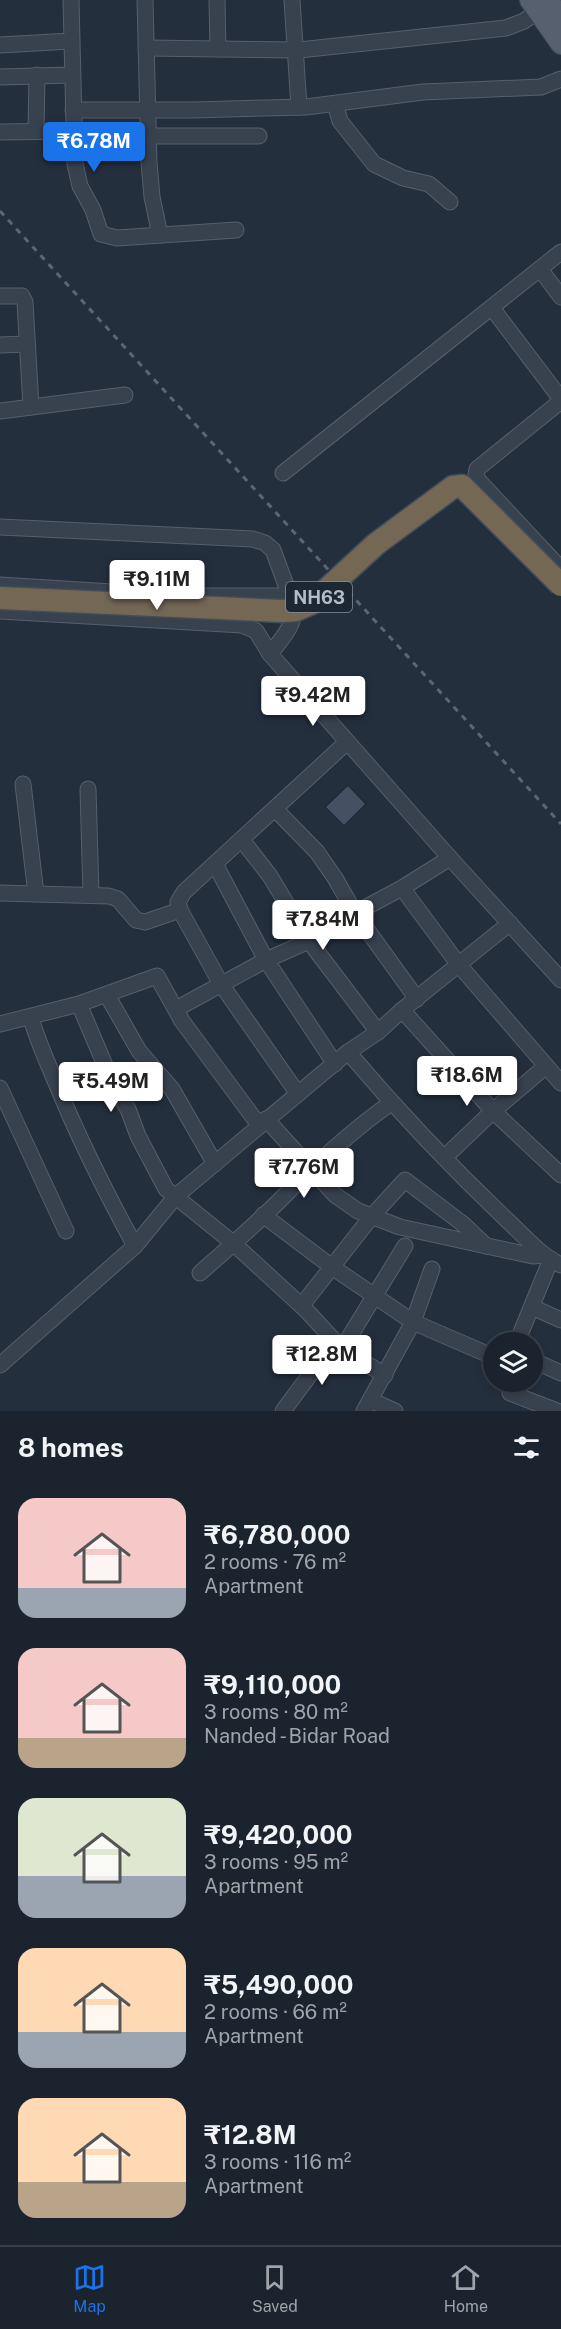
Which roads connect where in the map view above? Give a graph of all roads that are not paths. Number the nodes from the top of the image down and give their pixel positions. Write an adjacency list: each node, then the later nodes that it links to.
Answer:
1 (71, 0): 7 (street)
2 (145, 0): 10 (street)
3 (217, 0): 11 (street)
4 (292, 0): 12 (street)
5 (539, 4): 6 (main road); 8 (main road); 12 (street)
6 (561, 18)
7 (71, 41): 9 (street); 14 (street)
8 (561, 44)
9 (0, 45)
10 (146, 48): 11 (street); 20 (street)
11 (218, 49): 12 (street)
12 (294, 50): 18 (street)
13 (37, 75): 14 (street); 15 (street); 21 (street)
14 (72, 75): 19 (street)
15 (0, 77)
16 (561, 79): 17 (street)
17 (335, 104): 18 (street); 26 (street)
18 (298, 107): 20 (street)
19 (73, 110): 20 (street); 23 (street)
20 (148, 110): 24 (street)
21 (36, 131): 22 (street); 23 (street)
22 (0, 132)
23 (73, 134): 24 (street); 28 (street)
24 (148, 136): 25 (street); 28 (street)
25 (259, 136)
26 (450, 202)
27 (236, 230): 28 (street)
28 (160, 235)
29 (561, 252): 30 (street)
30 (540, 268): 32 (street); 33 (street)
31 (0, 296): 34 (street)
32 (561, 297)
33 (492, 308): 37 (street); 40 (street)
34 (26, 344): 35 (street); 38 (street)
35 (0, 345)
36 (125, 395): 38 (street)
37 (561, 400): 42 (street)
38 (31, 407): 39 (street)
39 (0, 411)
40 (283, 473)
41 (0, 527): 45 (street)
42 (561, 569)
43 (0, 585): 45 (street)
44 (561, 585): 46 (highway, NH63, bridge)
45 (290, 596): 48 (street)
46 (0, 598)
47 (0, 611): 48 (street)
48 (270, 654): 49 (street)
49 (347, 742): 52 (street); 54 (street)
50 (23, 784): 58 (street)
51 (88, 789): 59 (street)
52 (275, 809): 53 (street); 61 (street)
53 (243, 840): 55 (street); 63 (street)
54 (450, 858): 56 (street); 62 (street)
55 (215, 864): 60 (street); 64 (street)
56 (402, 888): 61 (street); 65 (street)
57 (0, 893): 58 (street)
58 (36, 894): 59 (street)
59 (91, 896): 60 (street)
60 (180, 910): 67 (street)
61 (355, 913): 63 (street); 69 (street)
62 (510, 923): 65 (street); 66 (street)
63 (309, 941): 64 (street); 75 (street)
64 (266, 960): 67 (street); 77 (street)
65 (459, 964): 69 (street); 78 (street)
66 (561, 980)
67 (222, 984): 71 (street); 81 (street)
68 (107, 995): 70 (street); 71 (street); 86 (street)
69 (417, 999): 72 (street)
70 (80, 1004): 73 (street); 89 (street)
71 (176, 1009): 84 (street)
72 (402, 1010): 75 (street); 83 (street)
73 (31, 1018): 74 (street); 94 (street)
74 (0, 1024)
75 (378, 1032): 76 (street)
76 (348, 1052): 77 (street); 82 (street)
77 (335, 1064): 81 (street)
78 (545, 1067): 79 (street); 83 (street)
79 (561, 1083)
80 (0, 1088): 92 (street)
81 (298, 1094): 84 (street)
82 (391, 1103): 85 (street); 87 (street)
83 (493, 1111): 85 (street); 88 (street)
84 (262, 1122): 86 (street); 87 (street)
85 (444, 1157): 97 (street)
86 (214, 1164): 89 (street)
87 (312, 1167): 90 (street); 91 (street)
88 (561, 1175)
89 (176, 1196): 93 (street); 94 (street)
90 (264, 1215): 93 (street); 98 (street)
91 (372, 1216): 96 (street); 96 (street); 98 (street)
92 (66, 1231)
93 (233, 1243): 100 (street); 102 (street)
94 (135, 1246): 109 (street)
95 (405, 1246): 101 (street)
96 (486, 1246): 97 (street)
97 (552, 1260): 103 (street)
98 (332, 1267): 101 (street); 102 (street)
99 (432, 1269): 105 (street)
100 (200, 1273)
101 (374, 1296): 105 (street); 107 (street)
102 (302, 1305): 107 (street)
103 (532, 1306): 104 (street); 106 (street)
104 (561, 1320)
105 (413, 1322): 108 (street); 112 (street)
106 (521, 1332)
107 (338, 1345): 112 (street); 115 (street)
108 (483, 1352)
109 (0, 1365)
110 (543, 1365): 111 (street)
111 (561, 1373)
112 (385, 1375): 114 (street)
113 (510, 1393): 117 (street)
114 (367, 1406): 116 (street)
115 (283, 1411)
116 (395, 1411)
117 (557, 1411)

